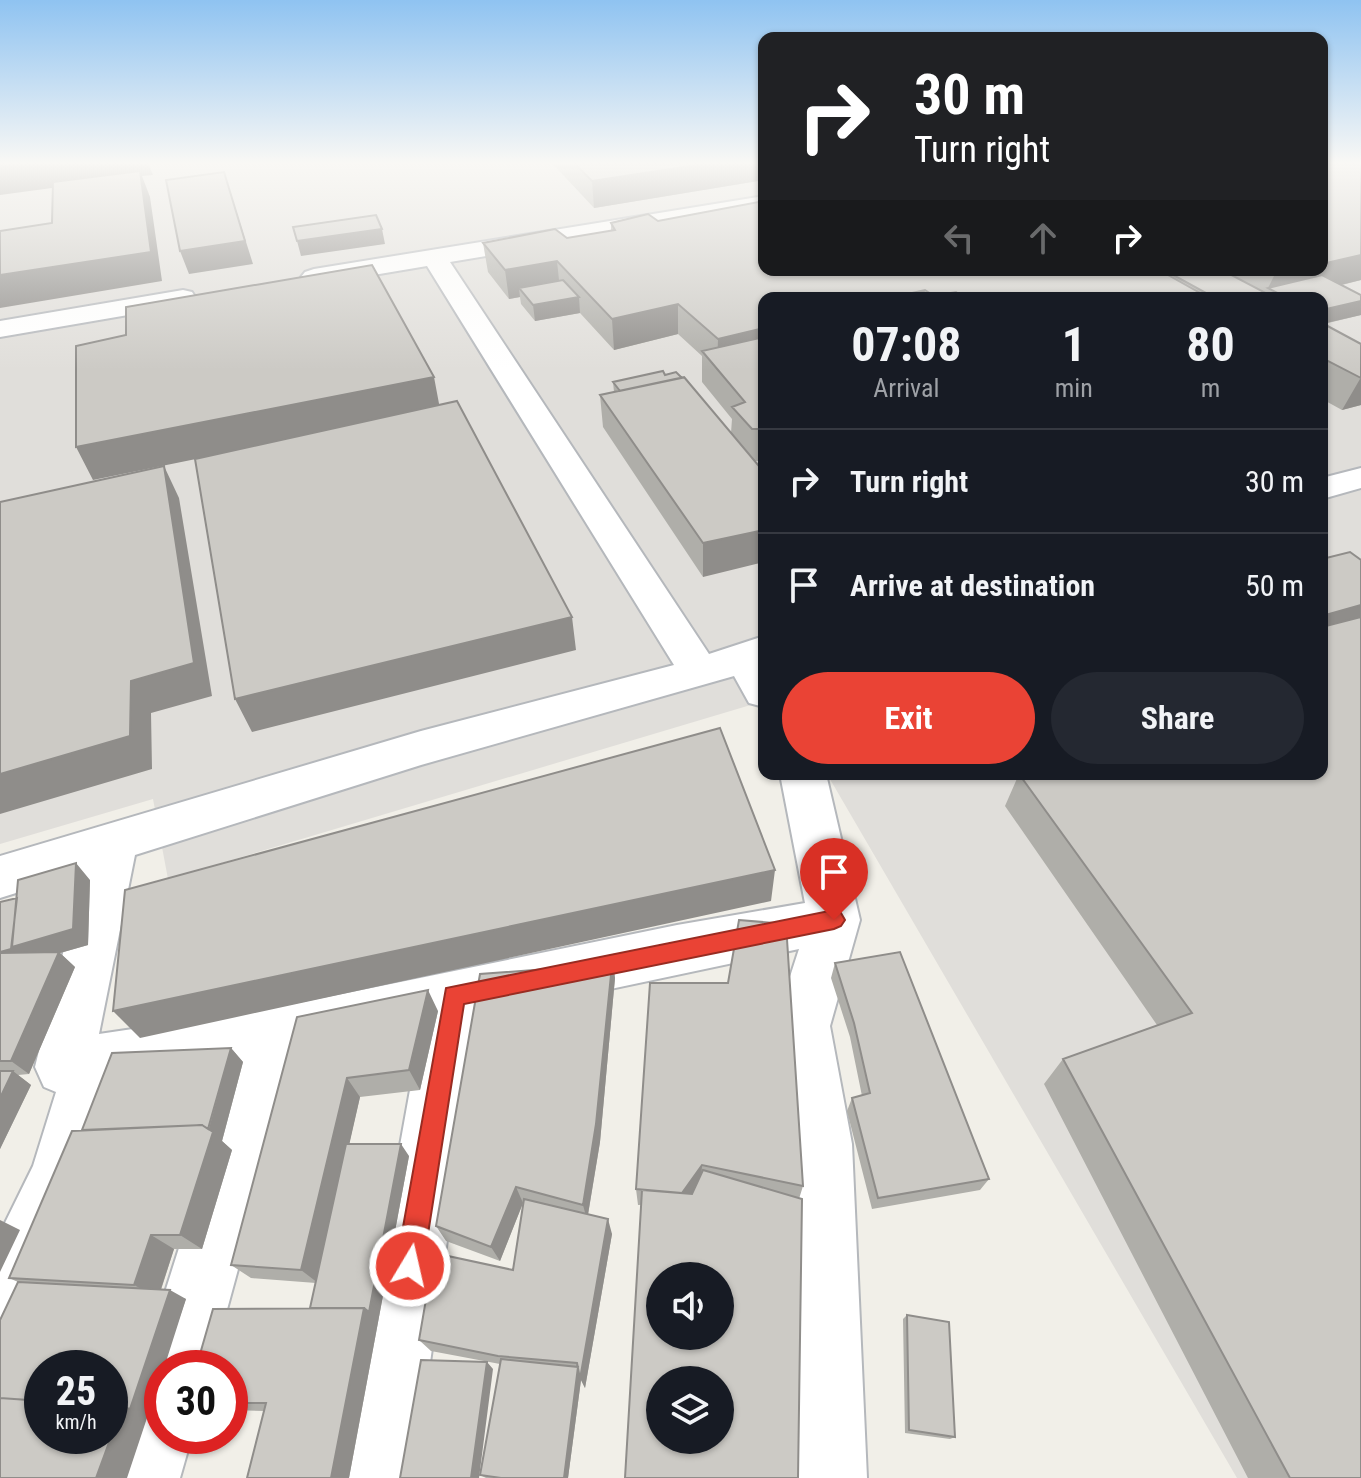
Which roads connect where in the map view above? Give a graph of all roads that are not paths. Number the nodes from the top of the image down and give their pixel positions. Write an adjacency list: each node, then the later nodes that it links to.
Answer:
1 (587, 232): 2 (street)
2 (434, 257): 3 (street); 9 (street)
3 (295, 280)
4 (202, 295): 5 (street)
5 (0, 329)
6 (1361, 478): 7 (street)
7 (1328, 487)
8 (757, 666): 9 (street)
9 (700, 673): 11 (street)
10 (804, 780): 13 (street)
11 (114, 842): 12 (street); 16 (street)
12 (0, 877)
13 (834, 920): 14 (street); 22 (street)
14 (454, 996): 15 (street); 21 (street)
15 (274, 1035): 16 (street); 18 (street)
16 (94, 1060): 17 (street)
17 (0, 1305)
18 (181, 1350)
19 (150, 1454): 20 (street)
20 (143, 1478)
21 (377, 1478)
22 (830, 1478)

